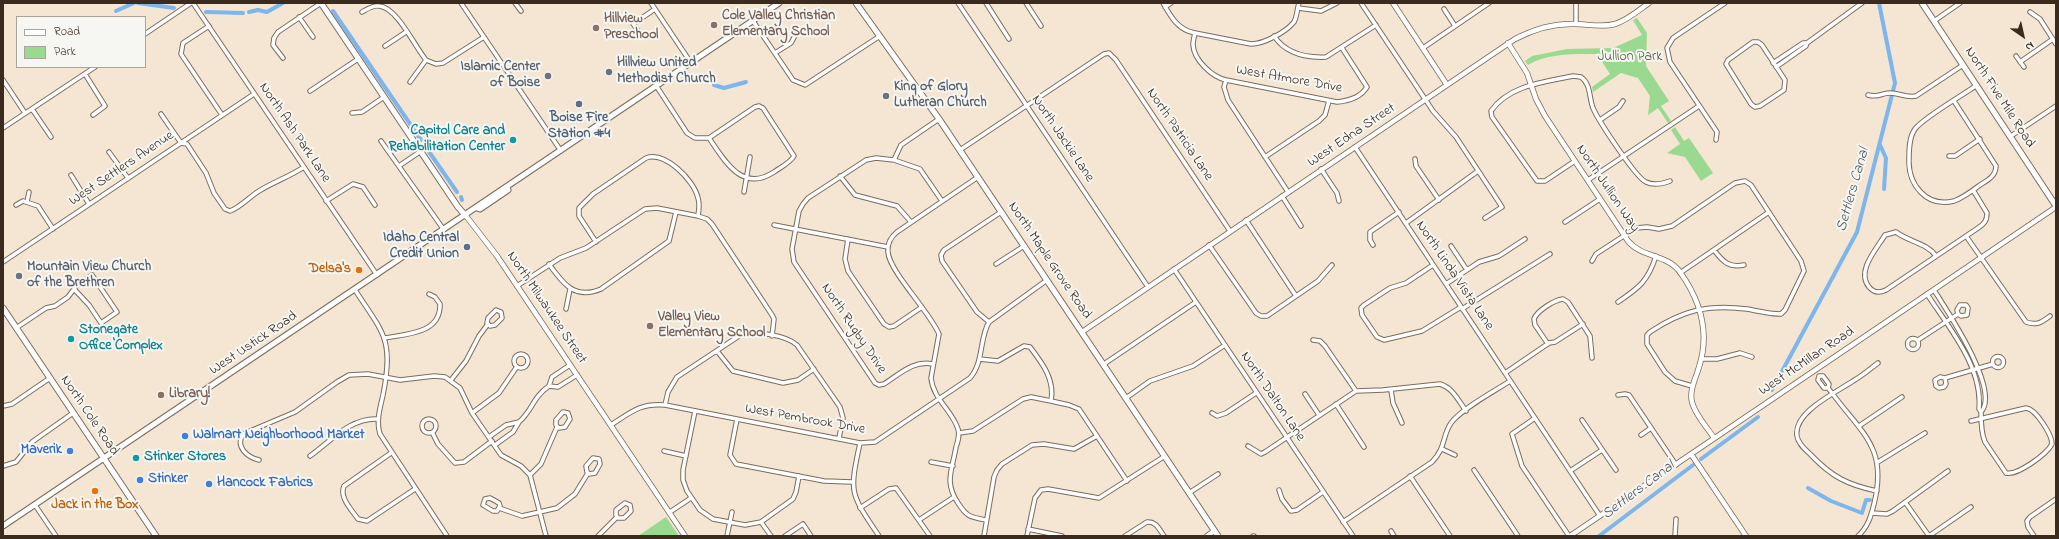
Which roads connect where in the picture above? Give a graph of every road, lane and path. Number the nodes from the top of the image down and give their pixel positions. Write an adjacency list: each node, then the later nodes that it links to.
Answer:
1 (192, 3): 40 (street, North Ash Park Lane); 45 (street)
2 (321, 3): 33 (street); 62 (main road, North Milwaukee Street)
3 (461, 3): 51 (street)
4 (515, 3): 30 (street)
5 (651, 3): 28 (street)
6 (779, 3): 35 (main road, West Ustick Road)
7 (856, 3): 48 (main road, North Maple Grove Road)
8 (958, 3): 86 (street, North Jackie Lane)
9 (986, 3): 52 (street)
10 (1026, 3): 41 (street)
11 (1163, 3): 25 (street)
12 (1171, 3): 25 (street)
13 (1299, 3): 27 (street)
14 (1337, 3): 27 (street)
15 (1361, 3): 39 (street)
16 (1393, 3): 58 (street)
17 (1489, 3): 42 (street)
18 (1576, 3): 38 (street)
19 (1649, 3): 38 (street, West Edna Street)
20 (1717, 3): 26 (street)
21 (1725, 3): 26 (street)
22 (1862, 3): 66 (street)
23 (1922, 3): 36 (main road, North Five Mile Road)
24 (1960, 3): 36 (street)
25 (1165, 7): 46 (street)
26 (1720, 7): 87 (street)
27 (1298, 8): 49 (street)
28 (655, 9): 37 (street); 65 (street)
29 (1444, 9): 42 (street)
30 (521, 11)
31 (362, 12): 44 (street)
32 (2030, 12): 53 (street)
33 (299, 17): 50 (street); 61 (street)
34 (630, 19): 37 (street)
35 (753, 21): 59 (street); 65 (main road, West Ustick Road)
36 (1934, 21): 67 (main road, North Five Mile Road)
37 (633, 24): 43 (street)
38 (1576, 24): 54 (street, West Edna Street)
39 (1376, 25): 57 (street); 83 (street)
40 (209, 26): 79 (street, North Ash Park Lane); 94 (street)
41 (1041, 26)
42 (1455, 26): 58 (street)
43 (638, 31)
44 (406, 32): 56 (street); 63 (street)
45 (146, 33)
46 (1195, 33): 49 (street); 72 (street, West Atmore Drive)
47 (796, 34): 59 (street)
48 (880, 36): 59 (street); 95 (main road, North Maple Grove Road)
49 (1274, 36): 57 (street)
50 (313, 37)
51 (484, 37): 63 (street); 108 (street)
52 (1009, 39)
53 (2053, 39): 55 (street); 64 (street)
54 (1508, 43): 74 (street, North Jullion Way); 75 (street, West Edna Street)
55 (2056, 44)
56 (385, 46)
57 (1342, 48): 82 (street, West Atmore Drive)
58 (1423, 48): 75 (street)
59 (775, 54)
60 (2016, 56): 64 (street)
61 (283, 58)
62 (358, 59): 78 (street); 81 (main road, North Milwaukee Street)
63 (426, 60): 73 (street)
64 (2020, 62): 68 (street)
65 (691, 63): 77 (main road, West Ustick Road)
66 (1774, 65): 66 (street)
67 (1963, 65): 76 (main road, North Five Mile Road); 80 (street)
68 (2024, 67)
69 (94, 68): 70 (street)
70 (85, 74): 89 (street); 93 (street)
71 (3, 80): 91 (street)
72 (1226, 80): 82 (street, West Atmore Drive); 113 (street)
73 (410, 82)
74 (1532, 84): 96 (street); 116 (street, North Jullion Way); 116 (street)
75 (1447, 85): 83 (street, West Edna Street)
76 (1977, 85): 85 (street); 98 (main road, North Five Mile Road)
77 (657, 86): 100 (street); 108 (main road, West Ustick Road)
78 (310, 91)
79 (254, 94): 94 (street, West Settlers Avenue); 118 (street, North Ash Park Lane)
80 (1868, 95)
81 (384, 97): 90 (street); 107 (main road, North Milwaukee Street)
82 (1329, 100): 113 (street)
83 (1425, 100): 105 (street, West Edna Street); 120 (street)
84 (1622, 101): 96 (street)
85 (1954, 101): 101 (street); 128 (street)
86 (1026, 106): 106 (street); 159 (street, North Patricia Lane); 189 (street, North Jackie Lane)
87 (1699, 106): 102 (street); 110 (street)
88 (2056, 106): 98 (street)
89 (32, 109): 91 (street); 99 (street)
90 (352, 113)
91 (25, 114): 97 (street)
92 (161, 114): 104 (street)
93 (93, 115)
94 (222, 115): 104 (street, West Settlers Avenue)
95 (939, 119): 106 (main road, North Maple Grove Road); 115 (street)
96 (1600, 120): 110 (street)
97 (3, 128)
98 (2010, 136): 142 (main road, North Five Mile Road)
99 (51, 137)
100 (709, 138): 123 (street); 123 (street)
101 (1980, 139): 111 (street); 128 (street)
102 (1716, 140)
103 (381, 142): 117 (street)
104 (181, 143): 118 (street); 125 (street, West Settlers Avenue)
105 (1355, 147): 119 (street, West Edna Street); 145 (street, North Linda Vista Lane)
106 (960, 150): 124 (main road, North Maple Grove Road)
107 (421, 151): 117 (street); 147 (main road, North Milwaukee Street)
108 (561, 151): 147 (main road, West Ustick Road)
109 (110, 152): 125 (street)
110 (1624, 156): 126 (street); 127 (street)
111 (1949, 156)
112 (750, 157): 123 (street)
113 (1265, 157): 131 (street)
114 (1415, 159): 134 (street)
115 (894, 160): 122 (street, North Rugby Drive); 136 (street, North Rugby Drive)
116 (1575, 161): 126 (street, North Jullion Way)
117 (399, 166): 158 (street)
118 (304, 167): 135 (street, North Ash Park Lane)
119 (1321, 169): 131 (street, West Edna Street); 137 (street)
120 (1478, 171): 134 (street); 149 (street)
121 (71, 175): 139 (street)
122 (840, 176): 151 (street); 157 (street, North Rugby Drive)
123 (747, 177): 130 (street)
124 (978, 177): 136 (street); 144 (main road, North Maple Grove Road)
125 (128, 178): 139 (street, West Settlers Avenue)
126 (1588, 180): 133 (street, North Jullion Way)
127 (1670, 181)
128 (1972, 190): 161 (street)
129 (29, 192): 138 (street)
130 (744, 192)
131 (1288, 192): 132 (street, West Edna Street)
132 (1282, 196): 150 (street, West Edna Street); 155 (street)
133 (1600, 199): 152 (street); 160 (street, North Jullion Way)
134 (1439, 200): 153 (street)
135 (326, 201): 141 (street); 185 (street, North Ash Park Lane)
136 (942, 201): 151 (street)
137 (1339, 201)
138 (27, 202): 140 (street); 156 (street)
139 (89, 204): 156 (street, West Settlers Avenue)
140 (16, 205)
141 (375, 205)
142 (2056, 206): 174 (street, West McMillan Road)
143 (676, 212): 148 (street); 164 (street); 191 (street)
144 (1001, 212): 167 (main road, North Maple Grove Road); 207 (street)
145 (1398, 212): 153 (street, North Linda Vista Lane); 166 (street)
146 (1769, 212): 160 (street); 170 (street); 203 (street)
147 (466, 216): 158 (main road, West Ustick Road); 188 (street, North Milwaukee Street)
148 (698, 216): 164 (street); 213 (street)
149 (1485, 218)
150 (1246, 220): 159 (street, West Edna Street); 196 (street)
151 (911, 222): 169 (street)
152 (1565, 222)
153 (1406, 223): 179 (street, North Linda Vista Lane)
154 (774, 225): 157 (street)
155 (1302, 226)
156 (53, 229): 176 (street, West Settlers Avenue)
157 (796, 229): 162 (street); 225 (street, North Rugby Drive)
158 (444, 230): 185 (main road, West Ustick Road)
159 (1230, 231): 165 (street, West Edna Street)
160 (1624, 235): 172 (street, North Jullion Way); 175 (street)
161 (1966, 236): 173 (street); 174 (street)
162 (848, 239): 169 (street); 199 (street)
163 (1525, 239): 183 (street)
164 (596, 242): 177 (street)
165 (1209, 245): 182 (street, West Edna Street); 196 (street)
166 (1373, 245)
167 (1024, 246): 178 (street); 186 (main road, North Maple Grove Road)
168 (1451, 246): 183 (street)
169 (888, 247): 199 (street)
170 (1714, 250): 181 (street); 184 (street)
171 (1550, 254): 201 (street)
172 (1656, 256): 184 (street, North Jullion Way); 198 (street)
173 (1936, 256): 173 (street)
174 (1981, 258): 193 (street, West McMillan Road); 205 (street)
175 (1592, 261)
176 (3, 262)
177 (549, 264): 188 (street); 191 (street)
178 (996, 264)
179 (1433, 264): 187 (street, North Linda Vista Lane); 201 (street)
180 (1332, 265): 196 (street)
181 (1744, 265)
182 (1174, 269): 189 (street, West Edna Street); 197 (street, North Dalton Lane)
183 (1467, 270): 187 (street)
184 (1680, 273): 203 (street, North Jullion Way)
185 (377, 276): 192 (main road, West Ustick Road)
186 (1047, 280): 207 (street); 212 (main road, North Maple Grove Road)
187 (1446, 284): 201 (street, North Linda Vista Lane)
188 (517, 286): 228 (street, North Milwaukee Street)
189 (1148, 287): 212 (street, West Edna Street)
190 (74, 289): 190 (street); 211 (street)
191 (570, 289): 202 (street)
192 (355, 290): 214 (street); 300 (main road, West Ustick Road)
193 (1934, 290): 195 (street, West McMillan Road); 206 (street)
194 (429, 294): 214 (street)
195 (1927, 294): 208 (street); 232 (street, West McMillan Road)
196 (1296, 296)
197 (1196, 302): 218 (street, North Dalton Lane); 226 (street)
198 (1618, 302)
199 (922, 307): 225 (street)
200 (3, 308): 211 (main road, North Cole Road)
201 (1462, 308): 234 (street, North Linda Vista Lane)
202 (566, 309)
203 (1699, 309): 223 (street, North Jullion Way); 243 (street)
204 (1958, 314): 206 (street)
205 (2050, 316)
206 (1951, 318): 208 (street); 230 (street)
207 (989, 322): 222 (street, West Pembrook Drive)
208 (1946, 322): 216 (street); 233 (street)
209 (488, 324): 209 (street); 240 (street)
210 (1583, 324): 217 (street); 217 (street); 220 (street)
211 (16, 328): 237 (main road, North Cole Road)
212 (1082, 332): 226 (main road, North Maple Grove Road)
213 (772, 336): 219 (street); 231 (street)
214 (386, 338): 238 (street)
215 (1313, 340): 246 (street)
216 (1918, 340)
217 (1548, 344): 234 (street)
218 (1225, 345): 247 (street, North Dalton Lane); 252 (street)
219 (717, 351): 231 (street); 256 (street)
220 (1592, 358)
221 (1752, 358): 223 (street)
222 (979, 359): 253 (street, West Pembrook Drive); 254 (street)
223 (1702, 359): 243 (street, North Jullion Way)
224 (1878, 363): 248 (street)
225 (933, 364): 253 (street)
226 (1104, 364): 252 (main road, North Maple Grove Road)
227 (1993, 364): 230 (street)
228 (570, 365): 235 (street, North Milwaukee Street); 242 (street)
229 (516, 368): 229 (street); 262 (street)
230 (1977, 368): 233 (street); 260 (street)
231 (814, 369): 283 (street)
232 (1815, 370): 236 (street); 285 (street, West McMillan Road)
233 (1971, 370): 239 (street); 260 (street)
234 (1505, 373): 241 (street, North Linda Vista Lane)
235 (577, 375): 242 (street); 273 (street, North Milwaukee Street)
236 (1819, 376): 244 (street); 244 (street)
237 (50, 378): 257 (street); 261 (main road, North Cole Road)
238 (386, 378): 240 (street); 268 (street); 301 (street)
239 (1945, 378)
240 (450, 380): 262 (street)
241 (1510, 381): 259 (street); 265 (street, North Linda Vista Lane)
242 (550, 386): 271 (street)
243 (1692, 386): 285 (street, North Jullion Way)
244 (1828, 388): 248 (street)
245 (1391, 390): 246 (street); 259 (street); 272 (street)
246 (1356, 391): 255 (street)
247 (1256, 393): 263 (street); 284 (street, North Dalton Lane)
248 (1832, 393): 274 (street); 320 (street)
249 (1305, 394): 264 (street)
250 (1618, 395): 276 (street)
251 (1902, 397): 274 (street)
252 (1126, 398): 299 (main road, North Maple Grove Road)
253 (938, 399): 277 (street); 287 (street, West Pembrook Drive)
254 (1051, 401): 277 (street); 281 (street)
255 (1336, 404): 264 (street); 290 (street)
256 (665, 405): 258 (street, West Pembrook Drive); 273 (street, West Pembrook Drive)
257 (3, 406)
258 (695, 411): 266 (street, West Pembrook Drive); 298 (street)
259 (1466, 411): 291 (street)
260 (1981, 412): 267 (street)
261 (73, 413): 300 (main road, North Cole Road); 305 (street)
262 (472, 413): 282 (street)
263 (1212, 413)
264 (1319, 415): 284 (street)
265 (1535, 418): 309 (street, North Linda Vista Lane); 369 (street)
266 (737, 419): 283 (street, West Pembrook Drive); 314 (street)
267 (1981, 419): 267 (street); 270 (street)
268 (378, 420): 294 (street); 297 (street)
269 (1582, 420): 292 (street)
270 (1971, 421)
271 (518, 422): 282 (street); 288 (street)
272 (1402, 423)
273 (611, 425): 332 (street, North Milwaukee Street)
274 (1859, 426): 303 (street)
275 (557, 427): 275 (street); 313 (street)
276 (1651, 428): 280 (street); 304 (street)
277 (959, 433): 306 (street)
278 (1925, 433): 303 (street)
279 (433, 434): 279 (street); 286 (street)
280 (1641, 435)
281 (1097, 436): 316 (street); 339 (street)
282 (489, 437): 286 (street)
283 (839, 438): 287 (street, West Pembrook Drive)
284 (1286, 438): 289 (street); 321 (street, North Dalton Lane)
285 (1714, 438): 295 (street, West McMillan Road)
286 (492, 441): 288 (street)
287 (860, 443): 317 (street)
288 (495, 445): 313 (street)
289 (1248, 446)
290 (1364, 447)
291 (1442, 449): 296 (street); 315 (street)
292 (1602, 450): 308 (street); 309 (street)
293 (664, 451): 298 (street)
294 (391, 453): 318 (street); 318 (street)
295 (1691, 454): 304 (street, West McMillan Road); 371 (street)
296 (1455, 455)
297 (310, 456)
298 (686, 456): 324 (street)
299 (1165, 456): 316 (street); 322 (main road, North Maple Grove Road)
300 (104, 459): 327 (main road, West Ustick Road); 348 (main road, North Cole Road)
301 (259, 460)
302 (931, 462): 306 (street)
303 (1878, 462): 320 (street)
304 (1676, 465): 335 (street, West McMillan Road)
305 (3, 466)
306 (953, 466): 323 (street)
307 (1474, 470): 368 (street)
308 (1616, 470)
309 (1570, 471): 335 (street, North Linda Vista Lane)
310 (1948, 471): 326 (street)
311 (588, 473): 311 (street); 331 (street)
312 (1218, 474): 322 (street)
313 (530, 475): 331 (street)
314 (799, 476): 317 (street); 341 (street)
315 (1410, 476): 342 (street); 367 (street)
316 (1127, 481): 344 (street)
317 (852, 482): 330 (street)
318 (415, 489): 349 (street)
319 (1279, 490): 321 (street)
320 (1877, 491): 334 (street)
321 (1323, 492): 342 (street, North Dalton Lane)
322 (1189, 493): 346 (main road, North Maple Grove Road)
323 (954, 497): 338 (street); 339 (street)
324 (692, 498): 332 (street); 340 (street)
325 (2056, 499): 374 (street)
326 (1905, 502): 334 (street); 373 (street)
327 (35, 505): 343 (main road, West Ustick Road); 347 (street)
328 (1971, 507): 373 (street)
329 (499, 508): 329 (street); 331 (street)
330 (860, 508): 338 (street); 357 (street)
331 (540, 512): 350 (street)
332 (670, 512): 352 (street, North Milwaukee Street)
333 (732, 512): 340 (street)
334 (1872, 513): 372 (street)
335 (1600, 516): 369 (street, West McMillan Road)
336 (617, 517): 336 (street); 351 (street)
337 (1676, 519): 370 (street)
338 (919, 520): 358 (street)
339 (986, 520): 359 (street)
340 (730, 522): 341 (street); 353 (street)
341 (761, 522): 354 (street)
342 (1343, 522): 365 (street, North Dalton Lane)
343 (3, 526)
344 (1028, 529): 360 (street); 361 (street)
345 (1391, 531): 366 (street)
346 (1216, 534): 364 (street)
347 (56, 536)
348 (156, 536)
349 (447, 536)
350 (546, 536)
351 (598, 536)
352 (685, 536)
353 (727, 536)
354 (771, 536)
355 (785, 536): 356 (street)
356 (811, 536)
357 (879, 536)
358 (930, 536)
359 (984, 536)
360 (1026, 536)
361 (1062, 536)
362 (1125, 536): 363 (street)
363 (1164, 536)
364 (1207, 536)
365 (1353, 536)
366 (1394, 536)
367 (1450, 536)
368 (1518, 536)
369 (1569, 536)
370 (1675, 536)
371 (1746, 536)
372 (1858, 536)
373 (1929, 536)
374 (2034, 536)

